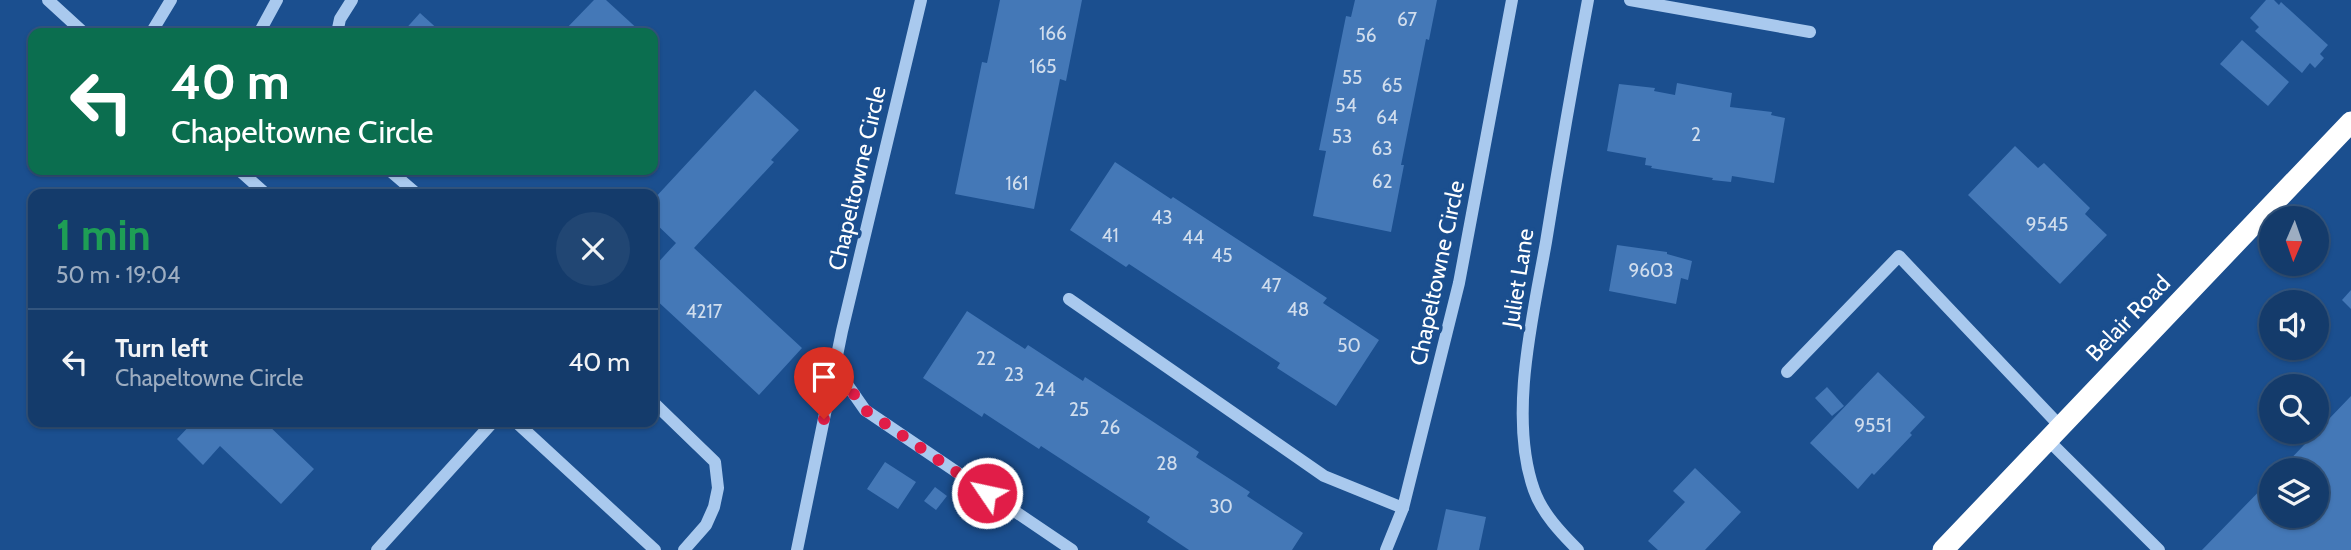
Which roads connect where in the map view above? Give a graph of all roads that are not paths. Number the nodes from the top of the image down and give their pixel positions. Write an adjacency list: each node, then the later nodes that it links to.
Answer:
1 (48, 0): 9 (street)
2 (171, 0): 10 (street)
3 (277, 0): 11 (street)
4 (352, 0): 12 (street)
5 (921, 0): 20 (street, Chapeltowne Circle)
6 (1512, 0): 26 (street, Chapeltowne Circle)
7 (1588, 0): 33 (street, Juliet Lane)
8 (1630, 0): 13 (street)
9 (79, 28)
10 (154, 28)
11 (261, 28)
12 (338, 28)
13 (1810, 32)
14 (2351, 122): 25 (highway, Belair Road)
15 (245, 175): 17 (street)
16 (395, 175): 18 (street)
17 (260, 189)
18 (411, 189)
19 (1069, 299): 26 (street)
20 (835, 367): 30 (street, Chapeltowne Circle); 31 (street)
21 (1787, 372): 25 (street)
22 (658, 407): 29 (street)
23 (489, 427): 27 (street)
24 (521, 427): 28 (street)
25 (2054, 433): 34 (highway, Belair Road); 35 (street)
26 (1403, 509): 32 (street, Chapeltowne Circle)
27 (378, 550)
28 (655, 550)
29 (684, 550)
30 (797, 550)
31 (1072, 550)
32 (1386, 550)
33 (1578, 550)
34 (1943, 550)
35 (2159, 550)

